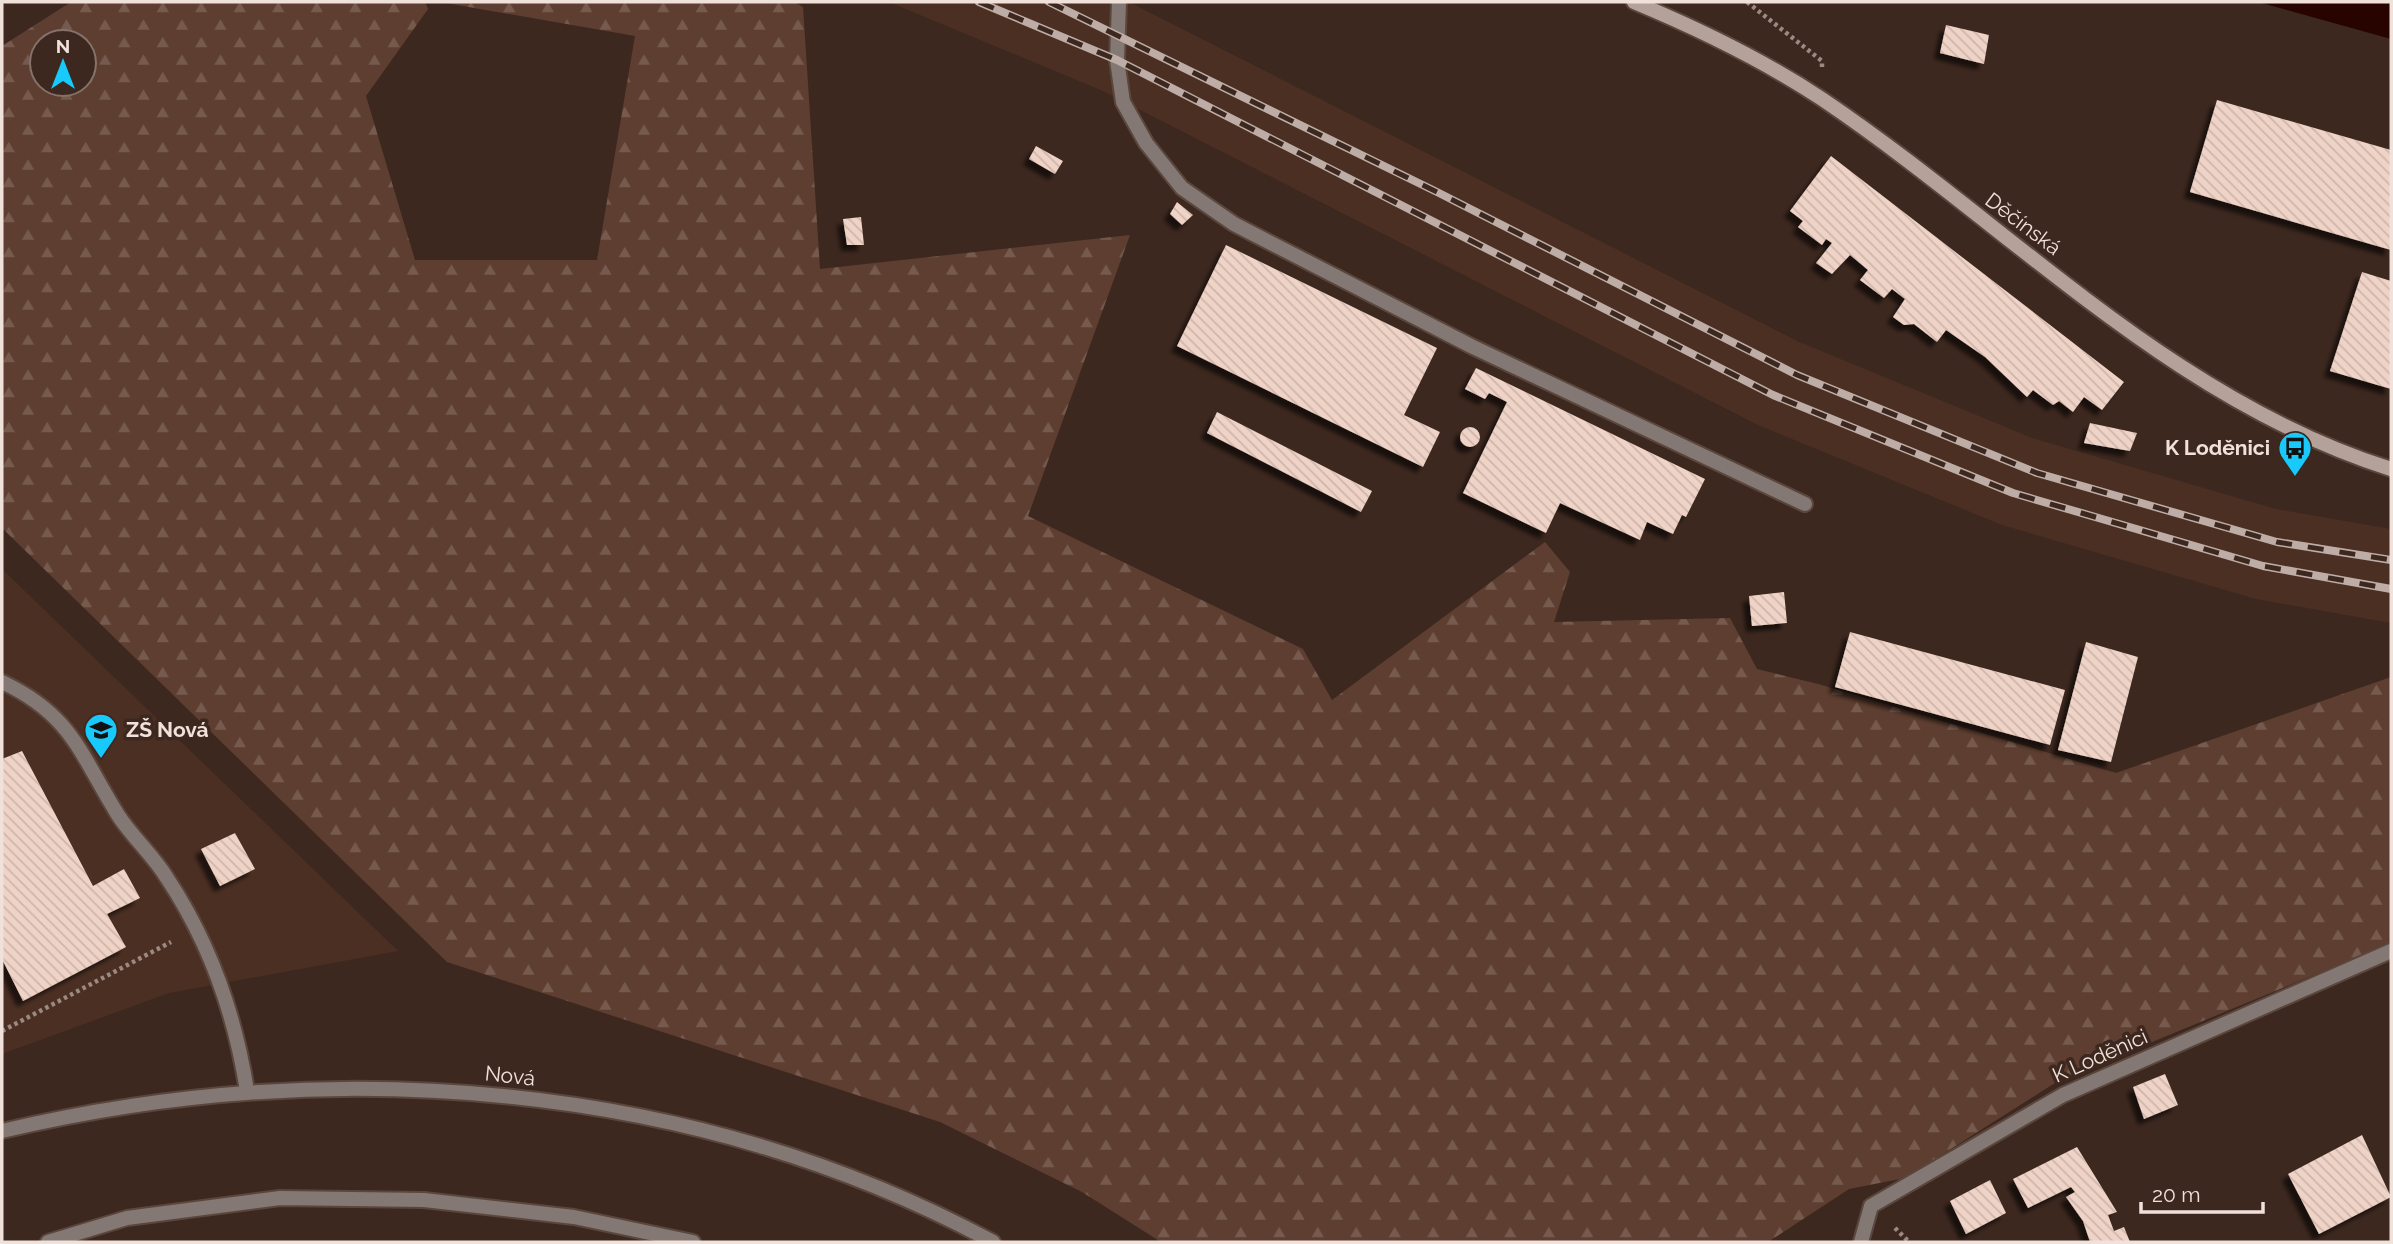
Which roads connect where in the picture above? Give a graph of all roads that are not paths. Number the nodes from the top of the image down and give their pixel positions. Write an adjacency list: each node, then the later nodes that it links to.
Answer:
1 (1119, 2): 4 (street)
2 (1634, 2): 3 (main road, Děčínská)
3 (2391, 469)
4 (1805, 504)
5 (2, 682): 7 (street)
6 (2391, 951): 12 (street, K Loděnici)
7 (247, 1091): 8 (street, Nová); 11 (street, Nová)
8 (2, 1131)
9 (48, 1242): 10 (street)
10 (693, 1242)
11 (993, 1242)
12 (1861, 1242)

